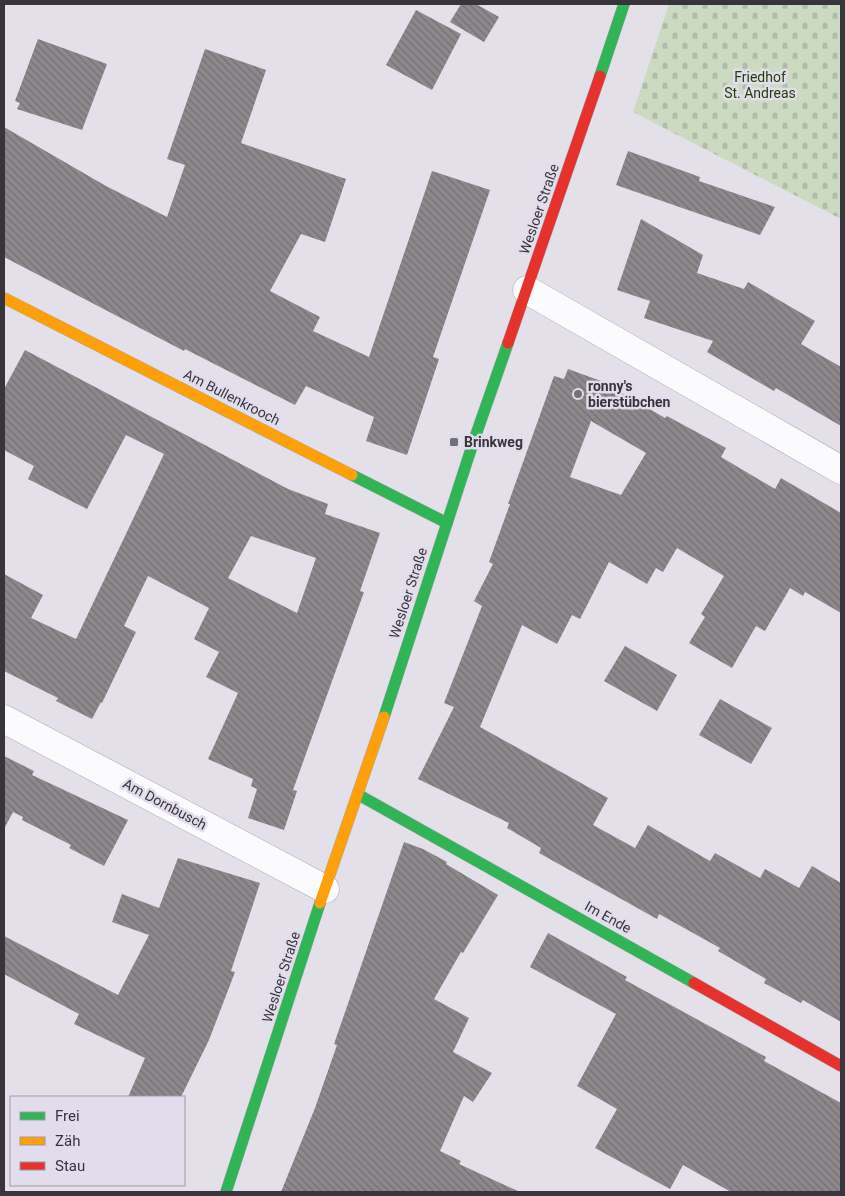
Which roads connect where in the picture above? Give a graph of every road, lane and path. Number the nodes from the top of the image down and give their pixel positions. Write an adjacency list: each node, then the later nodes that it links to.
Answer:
1 (624, 4): 2 (street, Wesloer Straße)
2 (527, 290): 4 (street); 5 (street, Wesloer Straße)
3 (4, 298): 5 (street, Am Bullenkrooch)
4 (841, 470)
5 (446, 523): 7 (street, Wesloer Straße)
6 (4, 719): 8 (street, Am Dornbusch)
7 (359, 795): 8 (street, Wesloer Straße); 9 (street, Im Ende)
8 (325, 890): 10 (street, Wesloer Straße)
9 (841, 1066)
10 (226, 1192)

